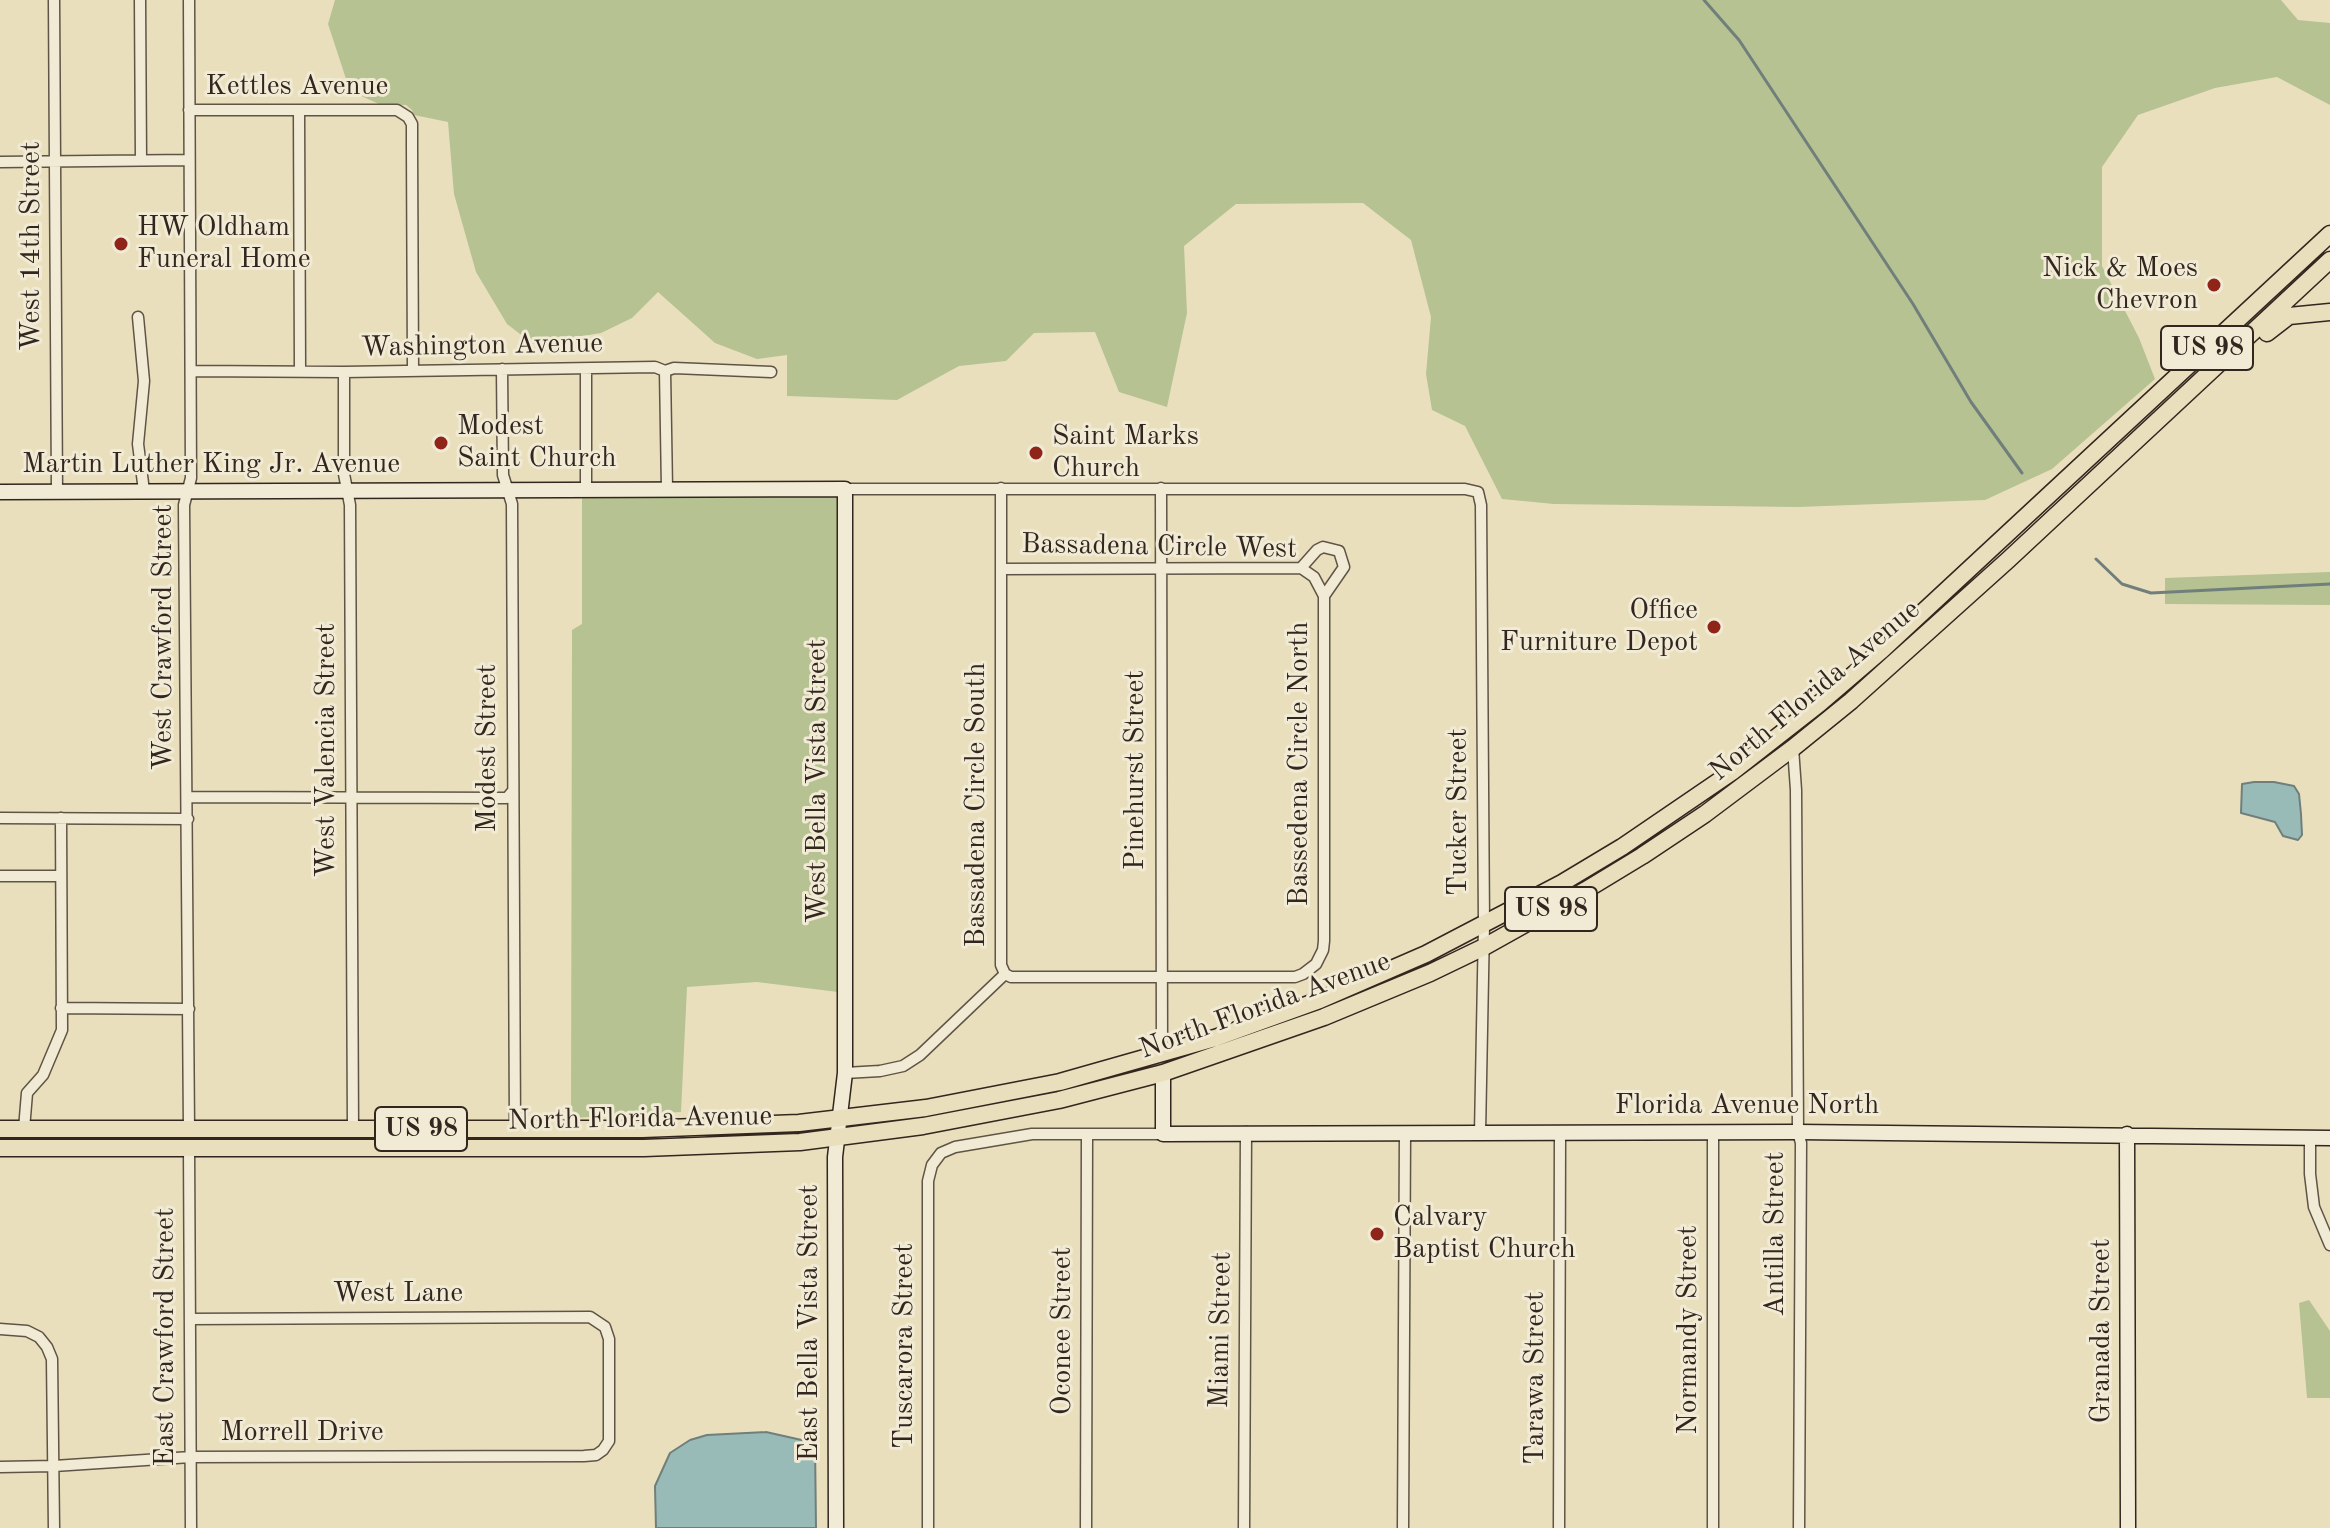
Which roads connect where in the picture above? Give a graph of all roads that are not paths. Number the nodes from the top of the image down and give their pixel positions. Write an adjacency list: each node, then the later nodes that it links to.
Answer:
1 (54, 0): 9 (street, West 14th Street)
2 (140, 0): 6 (street)
3 (189, 0): 4 (street, West Crawford Street)
4 (189, 110): 5 (street, Kettles Avenue); 7 (street, West Crawford Street)
5 (299, 110): 17 (street, Kettles Avenue); 19 (street)
6 (141, 160): 7 (street); 9 (street)
7 (189, 160): 18 (street, West Crawford Street)
8 (0, 162): 9 (street)
9 (55, 162): 34 (street, West 14th Street)
10 (2330, 234): 23 (main road, North Florida Avenue / US 98)
11 (2330, 260): 14 (main road, North Florida Avenue / US 98)
12 (2330, 312): 14 (main road)
13 (138, 317): 31 (street)
14 (2214, 368): 37 (main road, North Florida Avenue / US 98)
15 (502, 369): 16 (street, Washington Avenue); 17 (street, Washington Avenue); 26 (street, Modest Street)
16 (586, 369): 20 (street, Washington Avenue); 27 (street)
17 (413, 370): 21 (street, Washington Avenue)
18 (191, 371): 19 (street, Washington Avenue); 32 (street, West Crawford Street)
19 (300, 371): 21 (street, Washington Avenue)
20 (665, 371): 22 (street, Washington Avenue); 28 (street)
21 (344, 372): 30 (street, West Valencia Street)
22 (771, 372)
23 (2125, 425): 36 (main road, North Florida Avenue / US 98); 37 (main road)
24 (1001, 488): 25 (street, Martin Luther King Jr. Avenue); 29 (street, Martin Luther King Jr. Avenue); 40 (street, Bassadena Circle South)
25 (1161, 488): 35 (street, Martin Luther King Jr. Avenue); 38 (street, Pinehurst Street)
26 (507, 489): 27 (street, Martin Luther King Jr. Avenue); 30 (street, Martin Luther King Jr. Avenue); 46 (street, Modest Street)
27 (586, 489): 28 (street, Martin Luther King Jr. Avenue)
28 (667, 489): 29 (street, Martin Luther King Jr. Avenue)
29 (845, 489): 62 (street, West Bella Vista Street)
30 (347, 490): 32 (street, Martin Luther King Jr. Avenue); 49 (street, West Valencia Street)
31 (144, 491): 32 (street, Martin Luther King Jr. Avenue); 34 (street, Martin Luther King Jr. Avenue)
32 (188, 491): 48 (street, West Crawford Street)
33 (0, 492): 34 (street, Martin Luther King Jr. Avenue)
34 (57, 492)
35 (1478, 492): 55 (street, Tucker Street)
36 (1994, 547): 43 (main road); 44 (main road, North Florida Avenue / US 98)
37 (2021, 548): 43 (main road, North Florida Avenue / US 98)
38 (1162, 568): 39 (street, Bassadena Circle West); 40 (street, Bassadena Circle West); 58 (street, Pinehurst Street)
39 (1301, 568): 41 (street, Bassadena Circle West); 42 (street)
40 (1001, 569): 57 (street, Bassadena Circle South)
41 (1314, 577): 42 (street, Bassedena Circle North)
42 (1324, 596): 58 (street, Bassedena Circle North)
43 (1897, 660): 45 (main road, North Florida Avenue / US 98)
44 (1852, 676): 47 (main road); 55 (main road, North Florida Avenue / US 98)
45 (1793, 748): 47 (main road, North Florida Avenue / US 98); 70 (street, Antilla Street)
46 (512, 792): 49 (street); 65 (street, Modest Street)
47 (1732, 793): 56 (main road, North Florida Avenue / US 98)
48 (187, 797): 49 (street); 52 (street, West Crawford Street)
49 (351, 797): 68 (street, West Valencia Street)
50 (0, 818): 51 (street)
51 (61, 818): 52 (street); 54 (street)
52 (188, 819): 60 (street, West Crawford Street)
53 (0, 876): 54 (street)
54 (61, 876): 59 (street)
55 (1484, 925): 56 (street, Tucker Street); 61 (main road, North Florida Avenue / US 98)
56 (1484, 947): 63 (main road, North Florida Avenue / US 98); 72 (street, Tucker Street)
57 (1005, 974): 58 (street); 62 (street, Bassadena Circle South)
58 (1162, 977): 61 (street, Pinehurst Street)
59 (61, 1008): 60 (street); 67 (street)
60 (189, 1009): 78 (street, West Crawford Street)
61 (1162, 1053): 64 (main road, North Florida Avenue / US 98)
62 (845, 1073): 64 (street, West Bella Vista Street)
63 (1163, 1073): 76 (street); 79 (main road, North Florida Avenue / US 98)
64 (842, 1118): 65 (main road, North Florida Avenue / US 98); 79 (street, East Bella Vista Street)
65 (515, 1128): 68 (main road, North Florida Avenue / US 98); 83 (main road)
66 (0, 1129): 67 (main road, North Florida Avenue / US 98)
67 (24, 1129): 78 (main road, North Florida Avenue / US 98)
68 (353, 1130): 78 (main road, North Florida Avenue / US 98)
69 (1246, 1132): 71 (street, Florida Avenue North); 76 (street, Florida Avenue North); 96 (street, Miami Street)
70 (1798, 1132): 74 (street, Florida Avenue North); 77 (street, Florida Avenue North); 100 (street, Antilla Street)
71 (1405, 1133): 72 (street, Florida Avenue North); 97 (street)
72 (1480, 1133): 73 (street, Florida Avenue North)
73 (1560, 1133): 74 (street, Florida Avenue North); 98 (street, Tarawa Street)
74 (1713, 1133): 99 (street, Normandy Street)
75 (1087, 1134): 76 (street); 94 (street, Tuscarora Street); 95 (street, Oconee Street)
76 (1163, 1134)
77 (2127, 1134): 80 (street, Florida Avenue North); 101 (street, Granada Street)
78 (189, 1138): 82 (main road); 83 (main road, North Florida Avenue / US 98); 85 (street, East Crawford Street)
79 (839, 1138): 83 (main road, North Florida Avenue / US 98); 93 (street, East Bella Vista Street)
80 (2310, 1138): 81 (street, Florida Avenue North); 84 (street)
81 (2330, 1138)
82 (0, 1148)
83 (400, 1148)
84 (2330, 1245)
85 (190, 1319): 87 (street, West Lane); 88 (street, East Crawford Street)
86 (0, 1329): 89 (street)
87 (603, 1450): 88 (street, Morrell Drive)
88 (191, 1457): 89 (street, Morrell Drive); 92 (street, East Crawford Street)
89 (54, 1466): 90 (street, Morrell Drive); 91 (street)
90 (0, 1467)
91 (54, 1528)
92 (191, 1528)
93 (836, 1528)
94 (928, 1528)
95 (1086, 1528)
96 (1244, 1528)
97 (1403, 1528)
98 (1559, 1528)
99 (1713, 1528)
100 (1799, 1528)
101 (2128, 1528)

